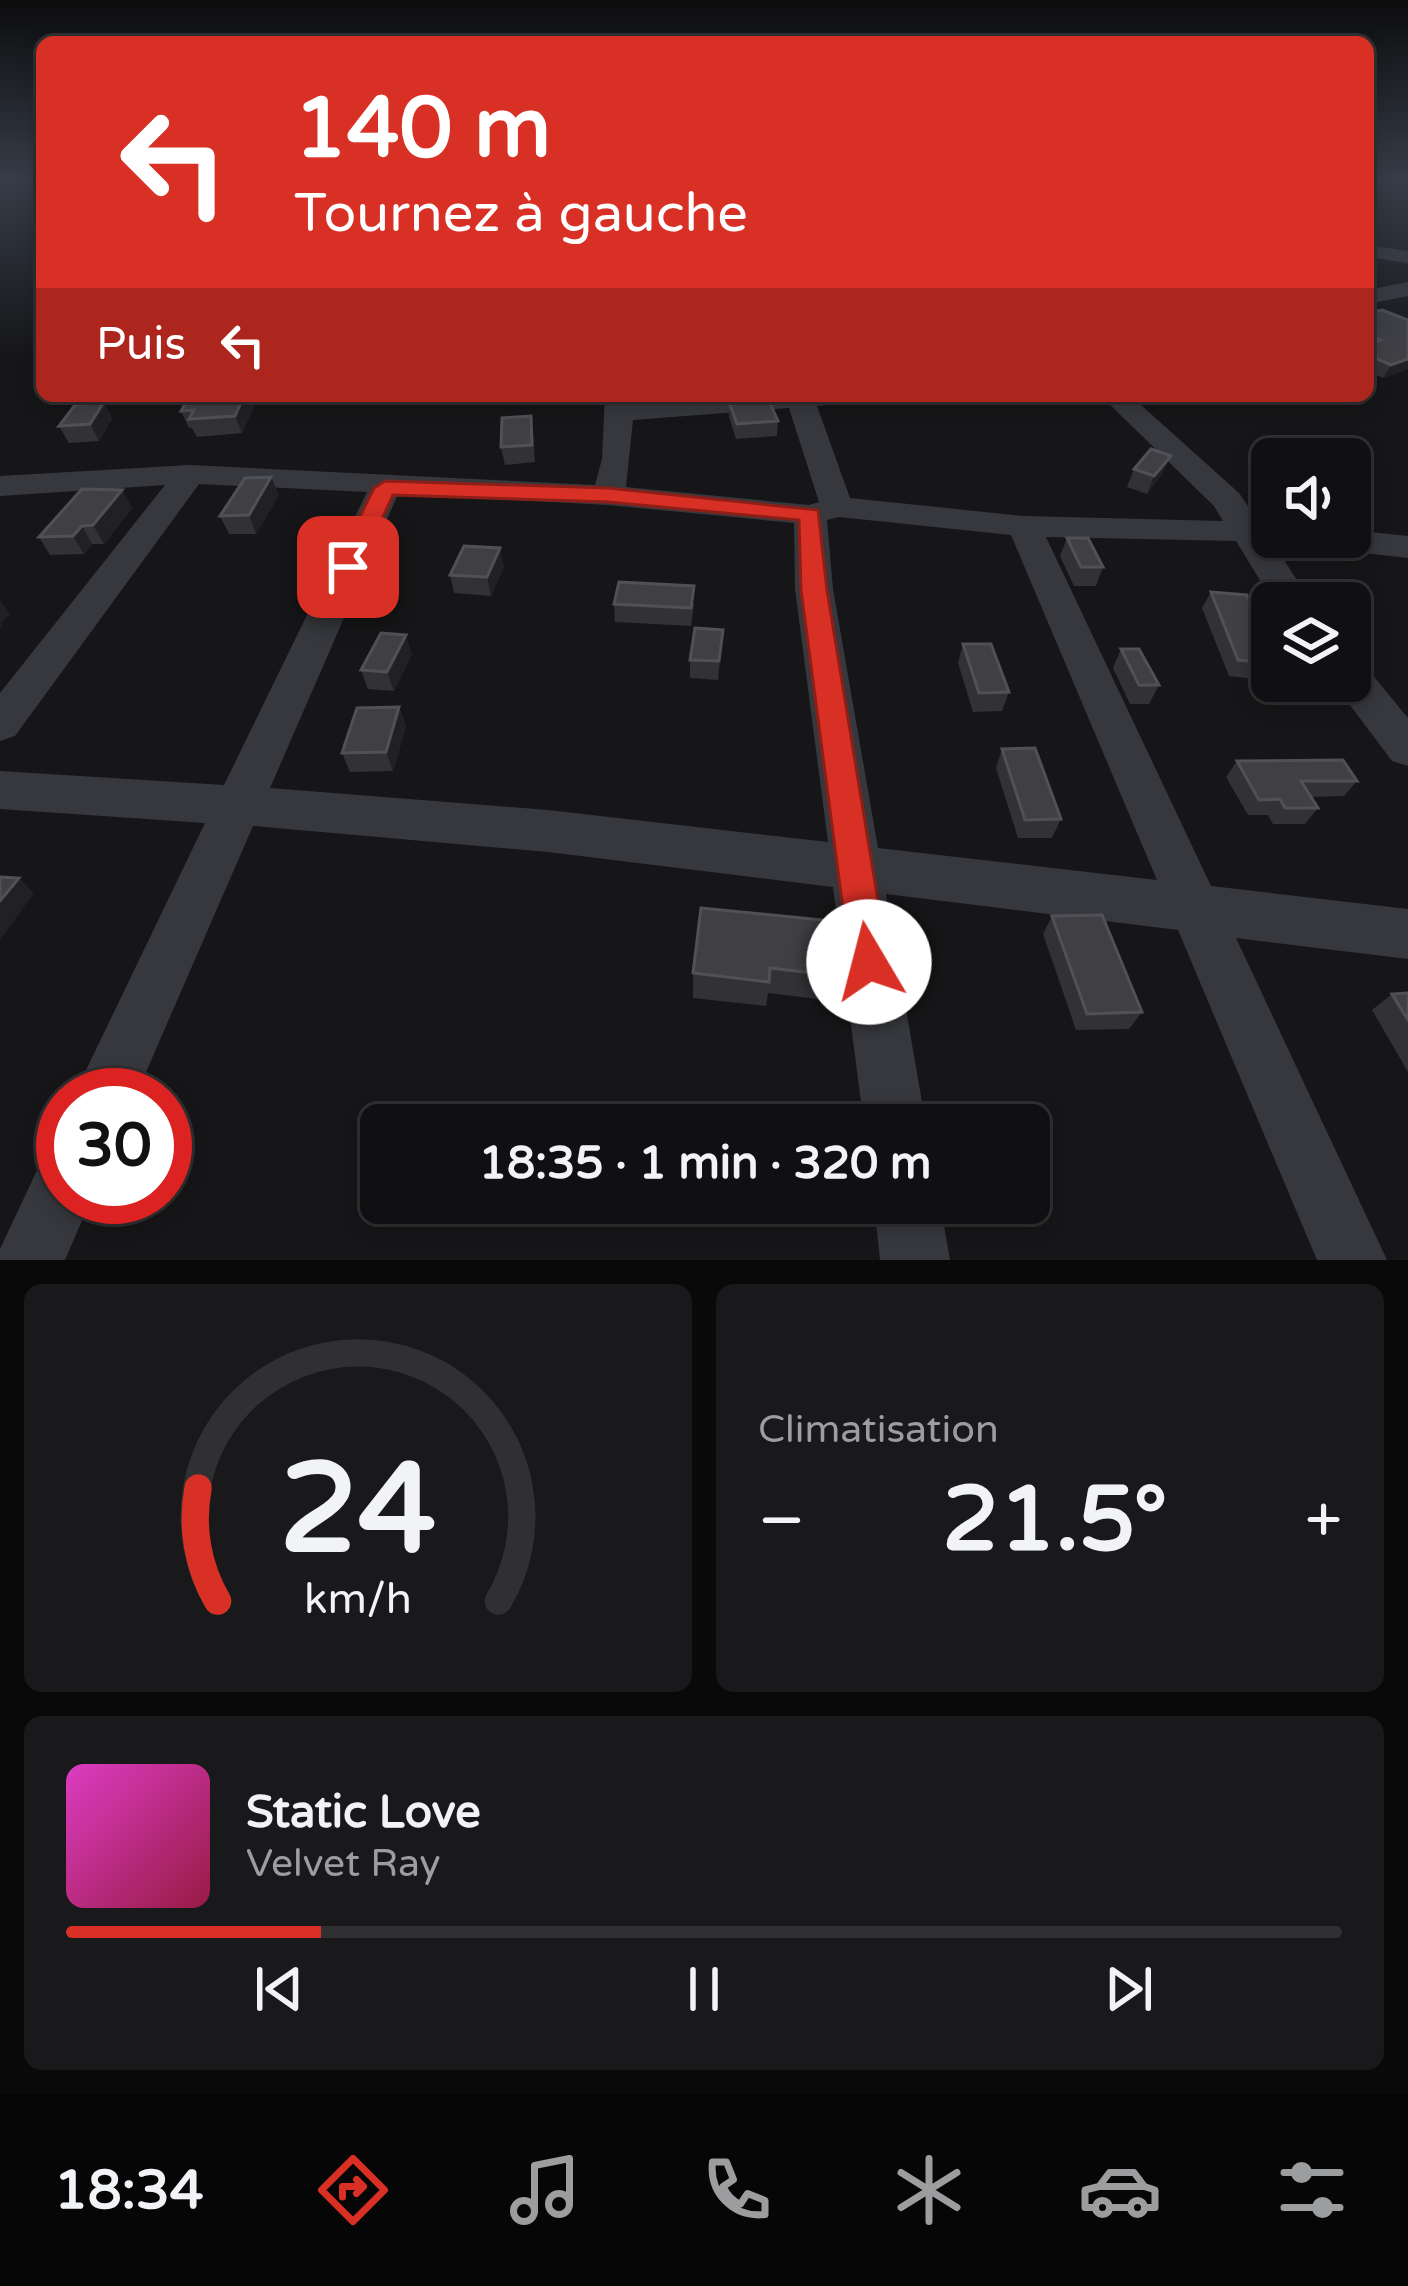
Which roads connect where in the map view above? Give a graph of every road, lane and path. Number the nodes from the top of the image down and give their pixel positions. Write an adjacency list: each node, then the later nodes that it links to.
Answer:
1 (1374, 252): 2 (street)
2 (1408, 257)
3 (1408, 290): 4 (street)
4 (1374, 296)
5 (686, 402): 8 (street)
6 (800, 402): 13 (street)
7 (1120, 402): 14 (street)
8 (618, 405): 12 (street)
9 (190, 474): 10 (street); 11 (street); 20 (street)
10 (0, 486)
11 (385, 488): 12 (street); 23 (street)
12 (608, 495): 13 (street)
13 (823, 511): 15 (street); 24 (street)
14 (1251, 523)
15 (1024, 526): 16 (street); 25 (street)
16 (1251, 531)
17 (1371, 544): 18 (street)
18 (1408, 548)
19 (1370, 702): 21 (street)
20 (0, 724)
21 (1408, 748)
22 (0, 790): 23 (street)
23 (235, 806): 24 (street); 27 (street)
24 (855, 871): 25 (street); 28 (street)
25 (1193, 908): 26 (street); 33 (street)
26 (1408, 934)
27 (117, 1068)
28 (892, 1104)
29 (46, 1224): 31 (street)
30 (910, 1224): 32 (street)
31 (30, 1260)
32 (915, 1260)
33 (1352, 1260)

